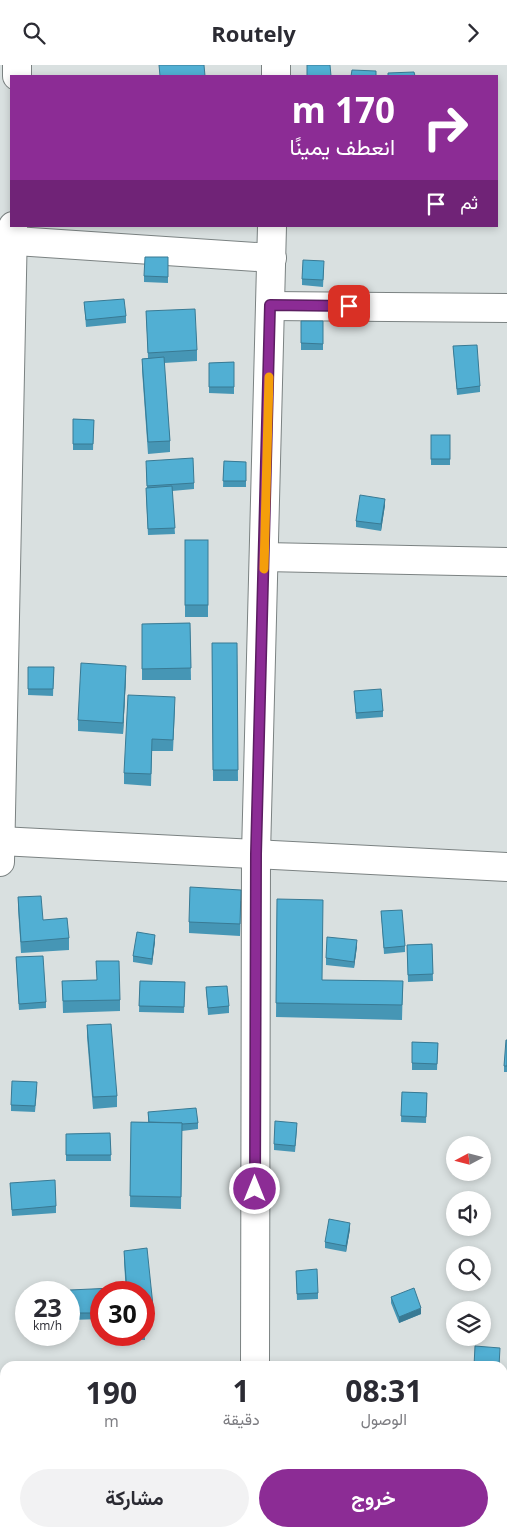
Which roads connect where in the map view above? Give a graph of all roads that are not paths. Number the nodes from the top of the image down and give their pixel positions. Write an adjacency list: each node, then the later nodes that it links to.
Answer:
1 (272, 227): 3 (street)
2 (9, 236): 3 (street); 8 (street)
3 (272, 258): 4 (street)
4 (270, 305): 5 (street); 6 (street)
5 (507, 308)
6 (264, 557): 7 (street); 9 (street)
7 (507, 562)
8 (0, 848): 9 (street)
9 (256, 854): 10 (street); 11 (street)
10 (507, 867)
11 (255, 1361)

